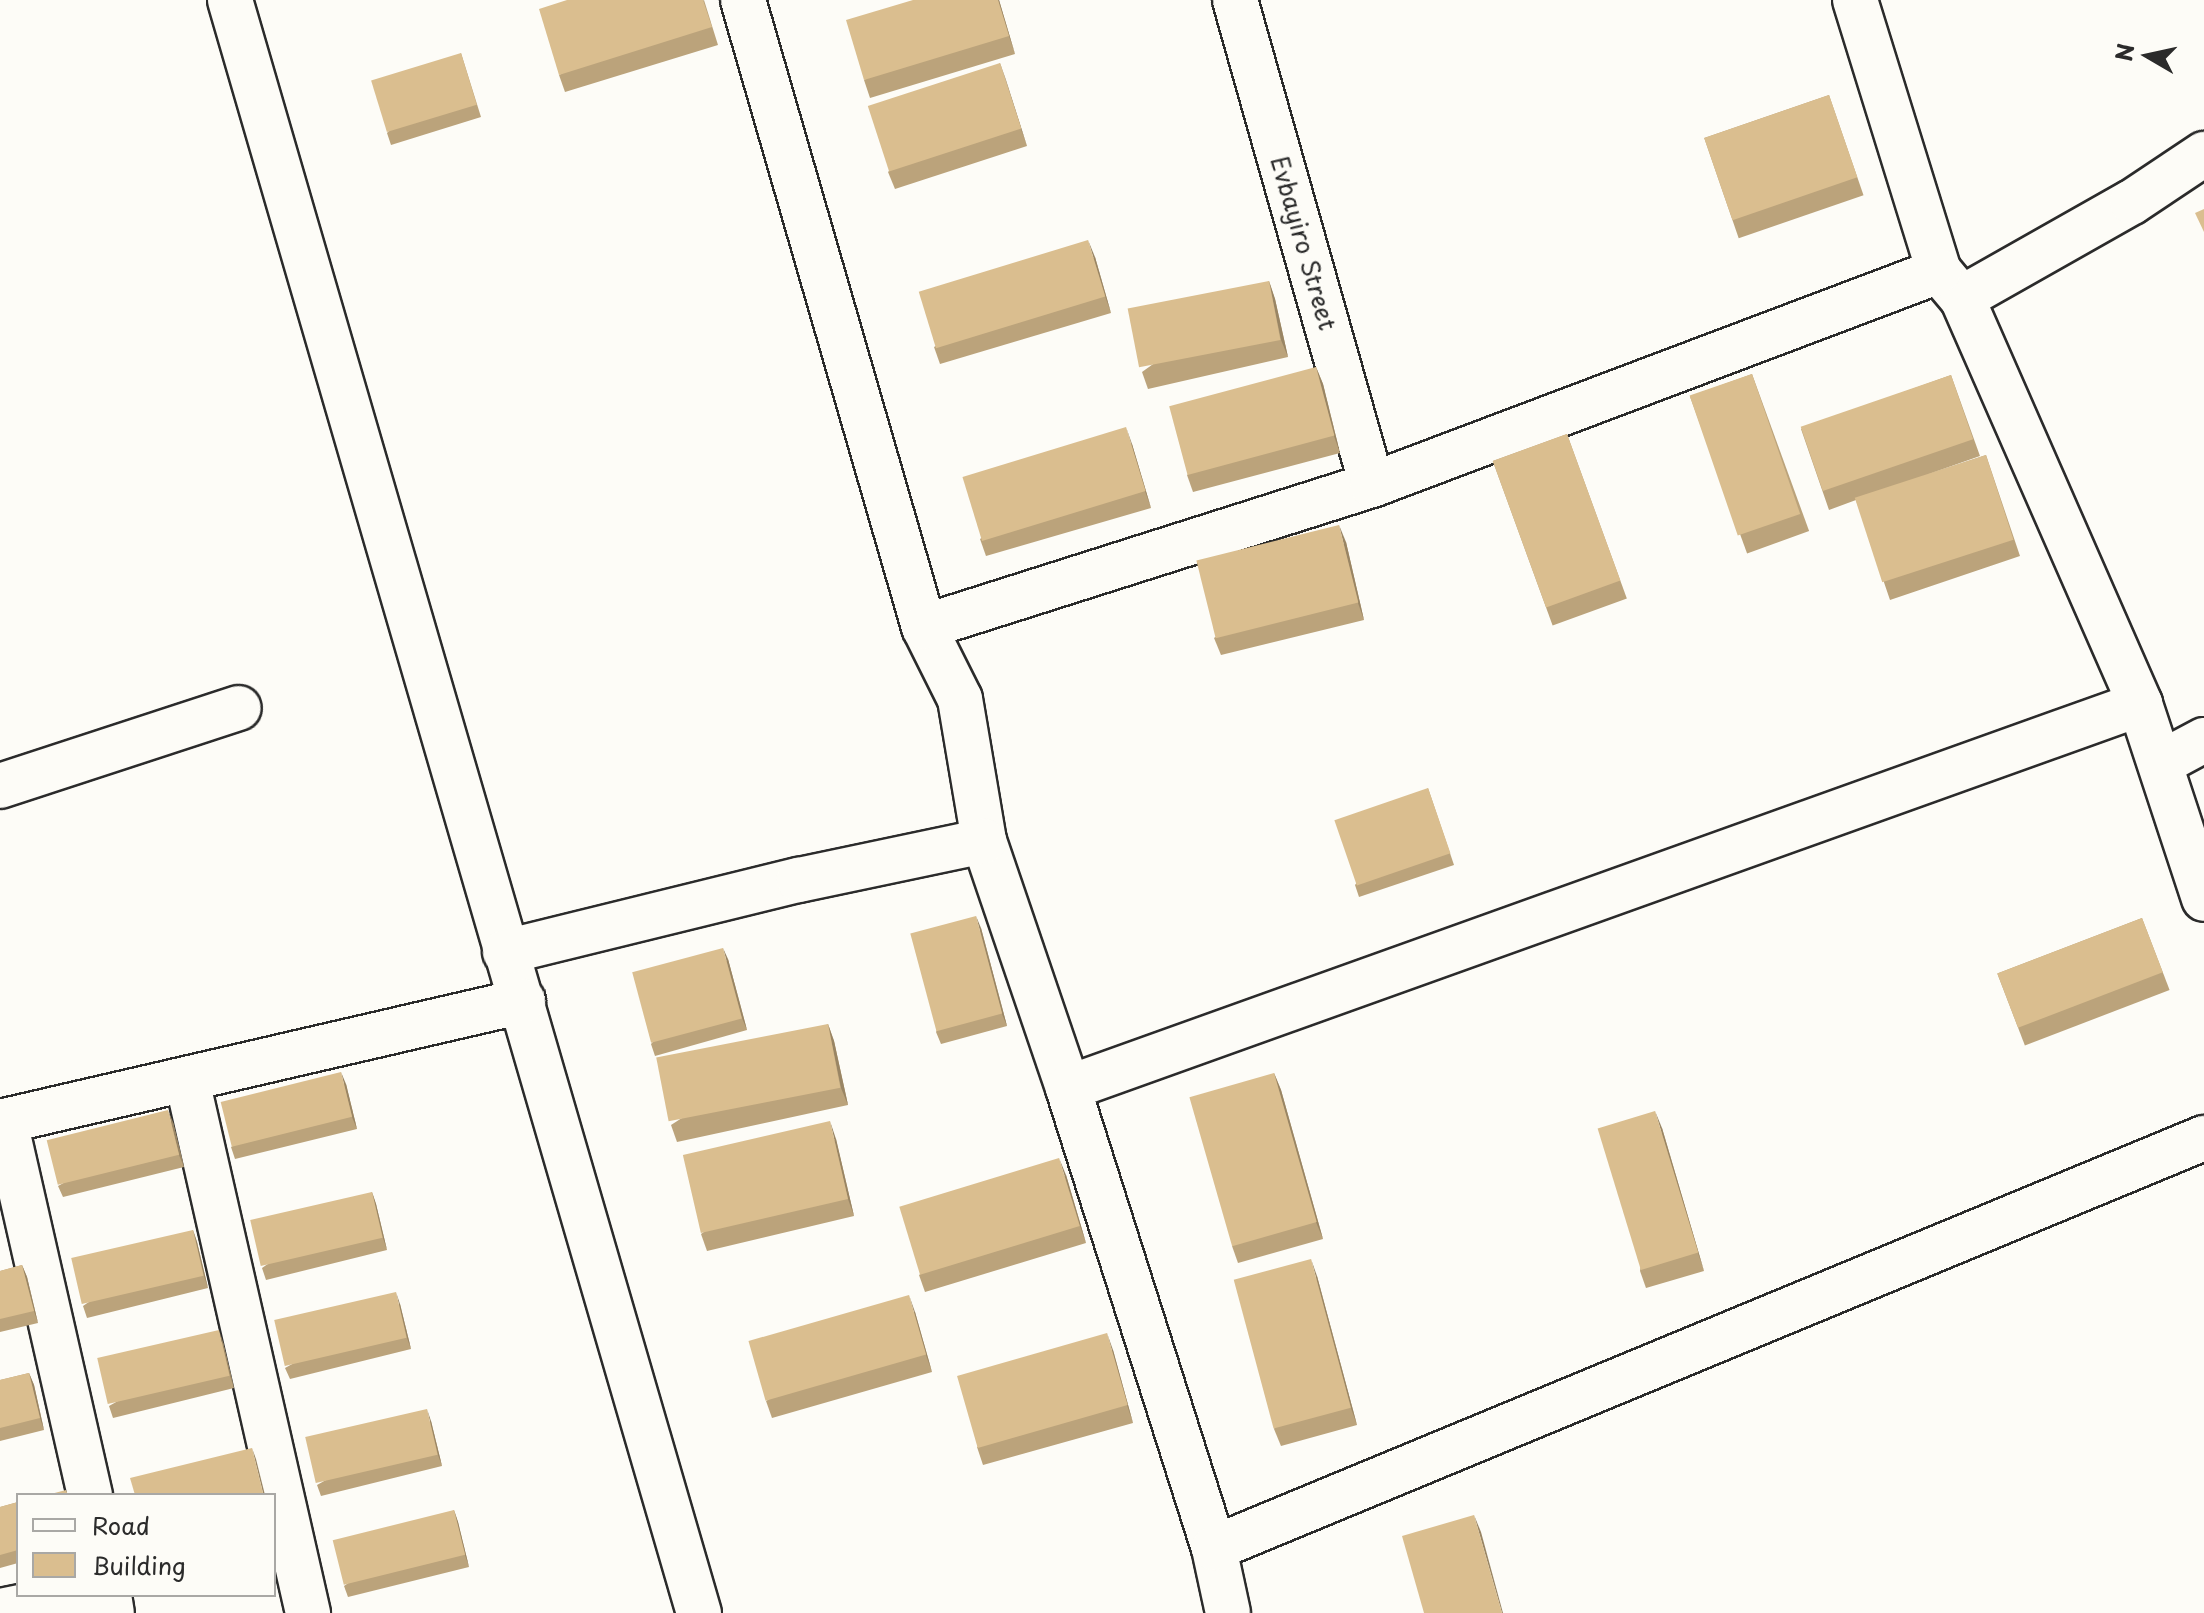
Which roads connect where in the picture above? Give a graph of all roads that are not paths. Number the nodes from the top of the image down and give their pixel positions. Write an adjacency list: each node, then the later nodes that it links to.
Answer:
1 (230, 0): 16 (street)
2 (743, 0): 8 (street)
3 (1235, 0): 7 (street, Evbayiro Street)
4 (1855, 0): 6 (street)
5 (2204, 154): 6 (street)
6 (1951, 284): 7 (street); 9 (street)
7 (1372, 485): 8 (street)
8 (924, 627): 14 (street)
9 (2140, 704): 12 (street); 19 (street)
10 (239, 708): 13 (street)
11 (2204, 740): 12 (street)
12 (2161, 763): 15 (street)
13 (0, 786)
14 (984, 841): 16 (street); 19 (street)
15 (2204, 899)
16 (505, 952): 17 (street)
17 (523, 1001): 18 (street); 30 (street)
18 (187, 1080): 20 (street); 23 (street)
19 (1068, 1088): 26 (street)
20 (2, 1122): 22 (street)
21 (2204, 1138): 26 (street)
22 (90, 1493)
23 (273, 1493)
24 (276, 1508): 25 (street)
25 (283, 1542): 29 (street)
26 (1214, 1548): 31 (street)
27 (70, 1597): 28 (street)
28 (0, 1611)
29 (308, 1613)
30 (699, 1613)
31 (1228, 1613)

